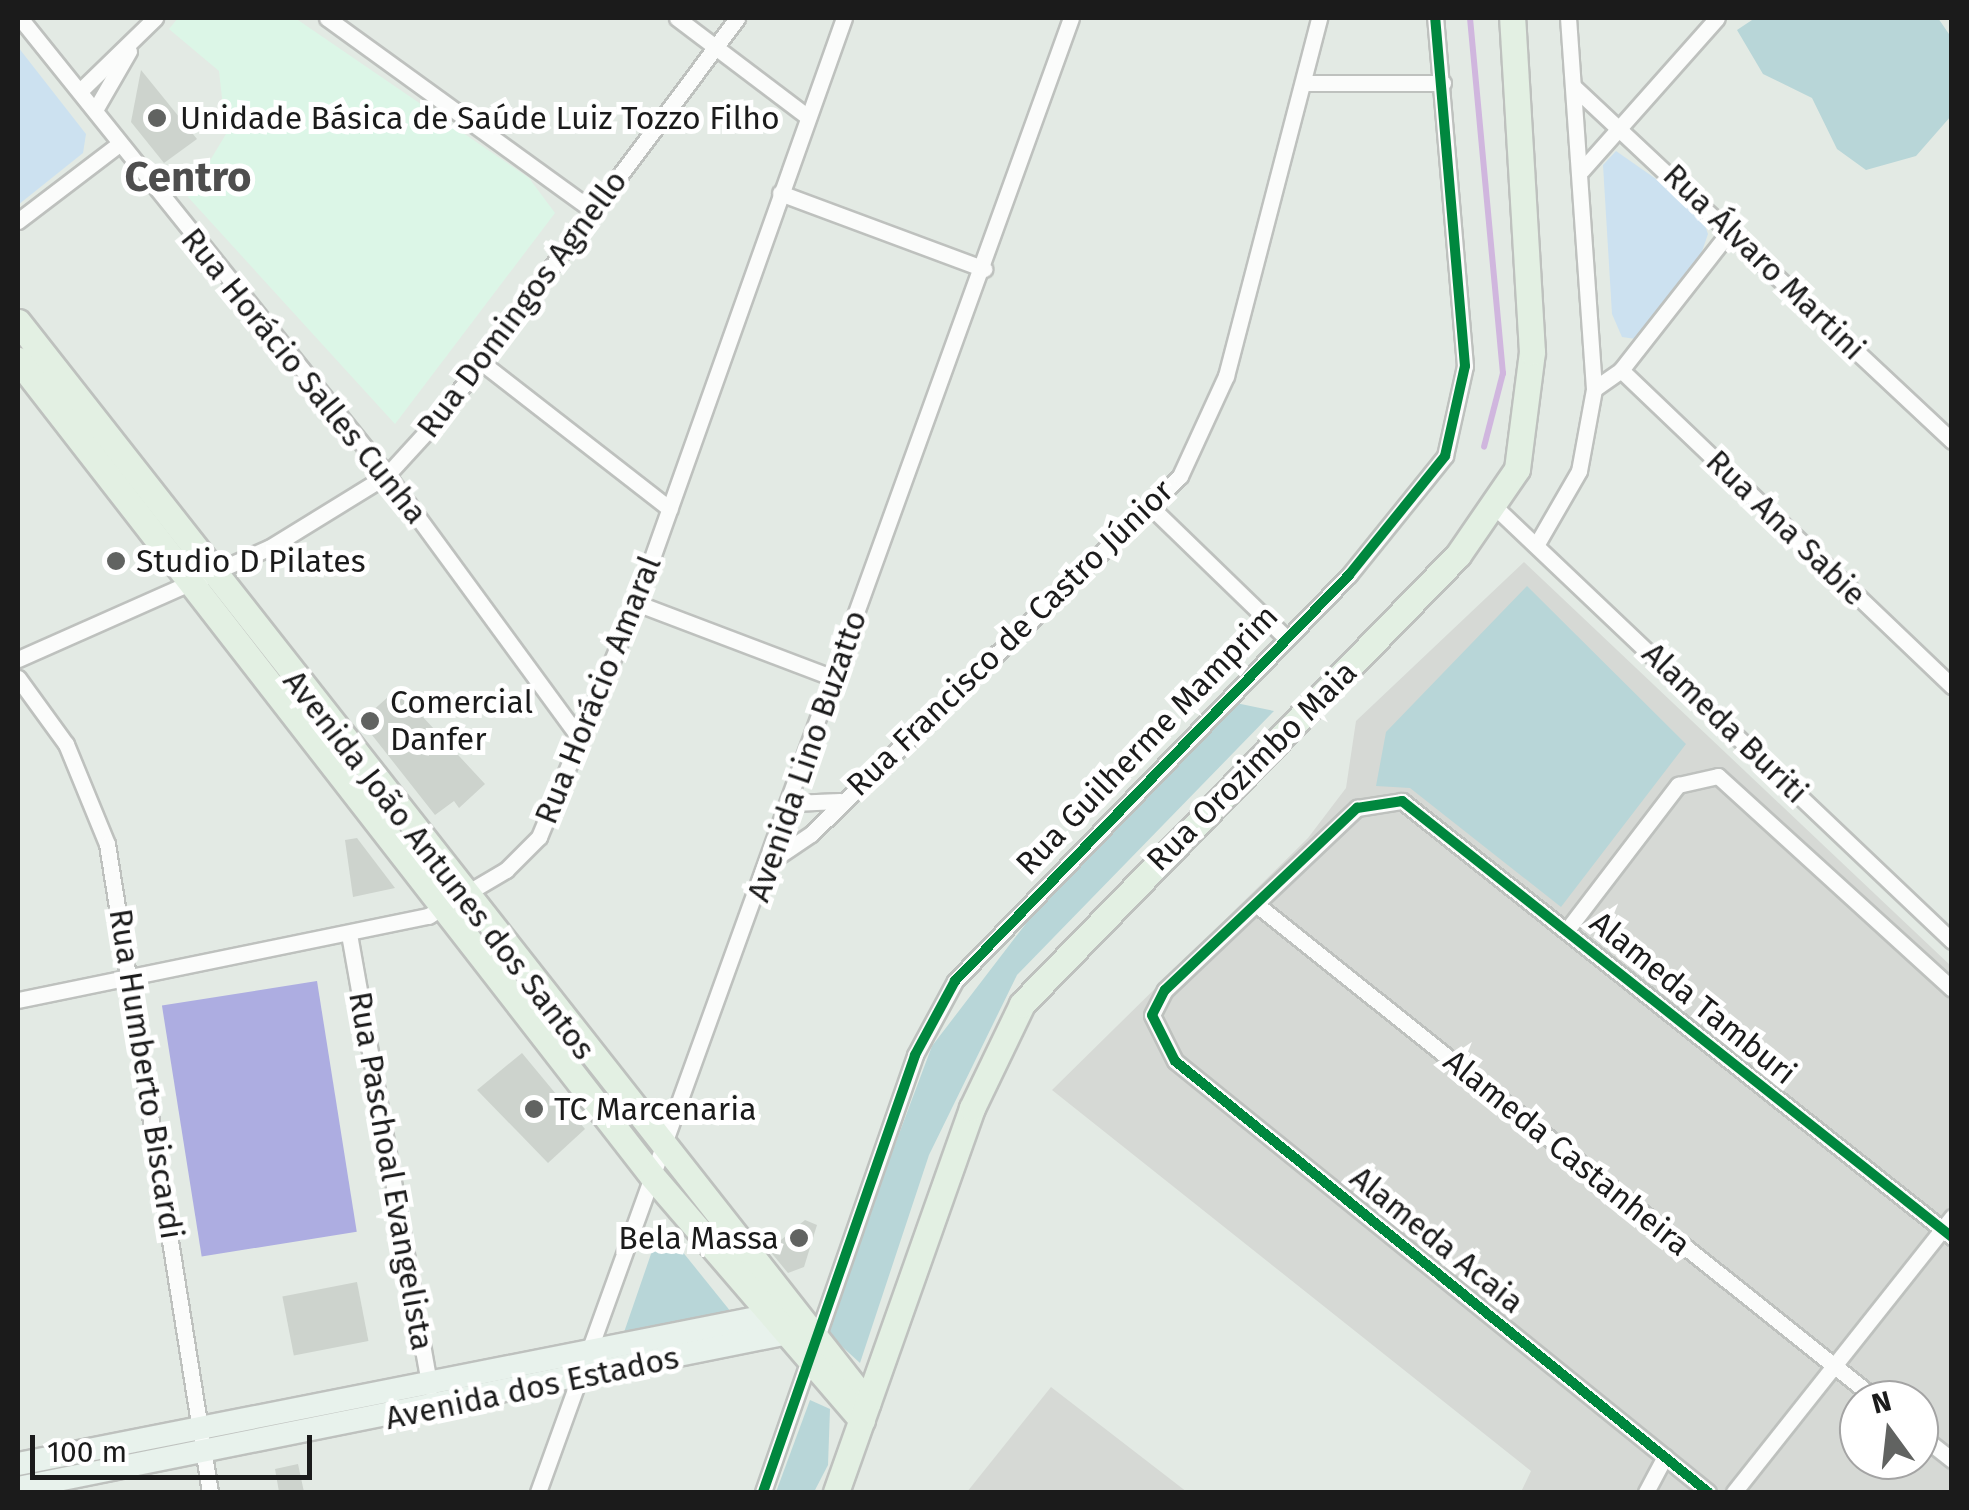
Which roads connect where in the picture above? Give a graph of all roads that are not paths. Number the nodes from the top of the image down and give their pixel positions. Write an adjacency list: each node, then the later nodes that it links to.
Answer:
1 (20, 18): 18 (street, Rua Horácio Salles Cunha)
2 (155, 18): 14 (street)
3 (326, 18): 25 (street)
4 (677, 18): 13 (street)
5 (737, 18): 13 (street, Rua Domingos Agnello)
6 (844, 18): 20 (street, Rua Horácio Amaral)
7 (1071, 18): 28 (street, Avenida Lino Buzatto)
8 (1319, 18): 15 (street, Rua Francisco de Castro Júnior)
9 (1435, 18): 16 (street, Rua Guilherme Mamprim)
10 (1512, 18): 37 (main road, Rua Orozimbo Maia)
11 (1568, 18): 17 (street)
12 (1716, 18): 21 (street)
13 (717, 46): 20 (street); 25 (street, Rua Domingos Agnello)
14 (128, 50): 18 (street); 19 (street)
15 (1304, 83): 16 (street); 36 (street, Rua Francisco de Castro Júnior)
16 (1443, 83): 42 (street, Rua Guilherme Mamprim)
17 (1574, 87): 21 (street, Rua Álvaro Martini); 23 (street)
18 (80, 91): 19 (street, Rua Horácio Salles Cunha)
19 (95, 110): 22 (street, Rua Horácio Salles Cunha)
20 (808, 117): 24 (street, Rua Horácio Amaral)
21 (1616, 121): 23 (street); 27 (street, Rua Álvaro Martini)
22 (119, 144): 26 (street); 35 (street, Rua Horácio Salles Cunha)
23 (1582, 170): 33 (street)
24 (780, 193): 28 (street); 38 (street, Rua Horácio Amaral)
25 (594, 212): 31 (street, Rua Domingos Agnello)
26 (18, 221)
27 (1730, 231): 32 (street); 34 (street, Rua Álvaro Martini)
28 (984, 269): 45 (street, Avenida Lino Buzatto)
29 (18, 322): 40 (main road, Avenida João Antunes dos Santos)
30 (18, 360): 40 (main road, Avenida João Antunes dos Santos)
31 (481, 362): 35 (street, Rua Domingos Agnello); 38 (street)
32 (1621, 370): 33 (street); 46 (street, Rua Ana Sabie)
33 (1594, 389): 39 (street)
34 (1952, 441)
35 (387, 474): 40 (street, Rua Domingos Agnello); 47 (street, Rua Horácio Salles Cunha)
36 (1152, 508): 42 (street); 48 (street, Rua Francisco de Castro Júnior)
37 (1496, 508): 39 (street, Alameda Buriti); 69 (main road, Rua Orozimbo Maia)
38 (670, 510): 41 (street, Rua Horácio Amaral)
39 (1538, 542): 55 (street, Alameda Buriti)
40 (204, 576): 43 (street, Rua Domingos Agnello); 51 (main road, Avenida João Antunes dos Santos)
41 (636, 602): 45 (street); 47 (street, Rua Horácio Amaral)
42 (1283, 635): 62 (street, Rua Guilherme Mamprim)
43 (18, 659)
44 (18, 678): 56 (street, Rua Humberto Biscardi)
45 (833, 678): 49 (street, Avenida Lino Buzatto)
46 (1952, 686)
47 (581, 740): 51 (street, Rua Horácio Amaral)
48 (840, 801): 49 (street, Rua Francisco de Castro Júnior); 50 (street, Rua Francisco de Castro Júnior)
49 (792, 803): 50 (street, Avenida Lino Buzatto)
50 (774, 859): 59 (street, Avenida Lino Buzatto)
51 (454, 903): 54 (street, Rua Horácio Amaral); 59 (main road, Avenida João Antunes dos Santos); 60 (main road, Avenida João Antunes dos Santos)
52 (1257, 905): 53 (street, Alameda Tamburi); 65 (street, Alameda Castanheira); 72 (street, Alameda Acaia)
53 (1568, 930): 57 (street); 61 (street, Alameda Tamburi)
54 (349, 934): 56 (street, Rua Horácio Amaral); 68 (street, Rua Paschoal Evangelista)
55 (1952, 941)
56 (135, 980): 58 (street, Rua Horácio Amaral); 70 (street, Rua Humberto Biscardi)
57 (1952, 989)
58 (18, 1000)
59 (660, 1145): 60 (street, Avenida Lino Buzatto); 62 (main road, Avenida João Antunes dos Santos)
60 (652, 1176): 62 (main road, Avenida João Antunes dos Santos); 63 (street, Avenida Lino Buzatto)
61 (1948, 1228): 65 (street)
62 (794, 1324): 63 (main road, Avenida dos Estados); 64 (main road, Avenida João Antunes dos Santos); 66 (main road, Avenida dos Estados); 69 (main road, Avenida João Antunes dos Santos)
63 (592, 1354): 66 (street, Avenida Lino Buzatto); 68 (main road, Avenida dos Estados)
64 (809, 1364): 69 (main road, Avenida João Antunes dos Santos); 76 (street)
65 (1834, 1365): 67 (street, Alameda Castanheira); 80 (street)
66 (580, 1379): 68 (main road, Avenida dos Estados); 75 (street, Avenida Lino Buzatto)
67 (1852, 1380)
68 (432, 1396): 70 (main road, Avenida dos Estados); 71 (main road, Avenida dos Estados)
69 (864, 1412): 77 (main road, Rua Orozimbo Maia)
70 (200, 1430): 71 (street, Rua Humberto Biscardi); 73 (main road, Avenida dos Estados)
71 (204, 1455): 73 (main road, Avenida dos Estados); 74 (street, Rua Humberto Biscardi)
72 (1665, 1457): 78 (street); 79 (street, Alameda Acaia)
73 (20, 1480)
74 (210, 1492)
75 (538, 1492)
76 (763, 1492)
77 (836, 1492)
78 (1646, 1492)
79 (1708, 1492)
80 (1734, 1492)

